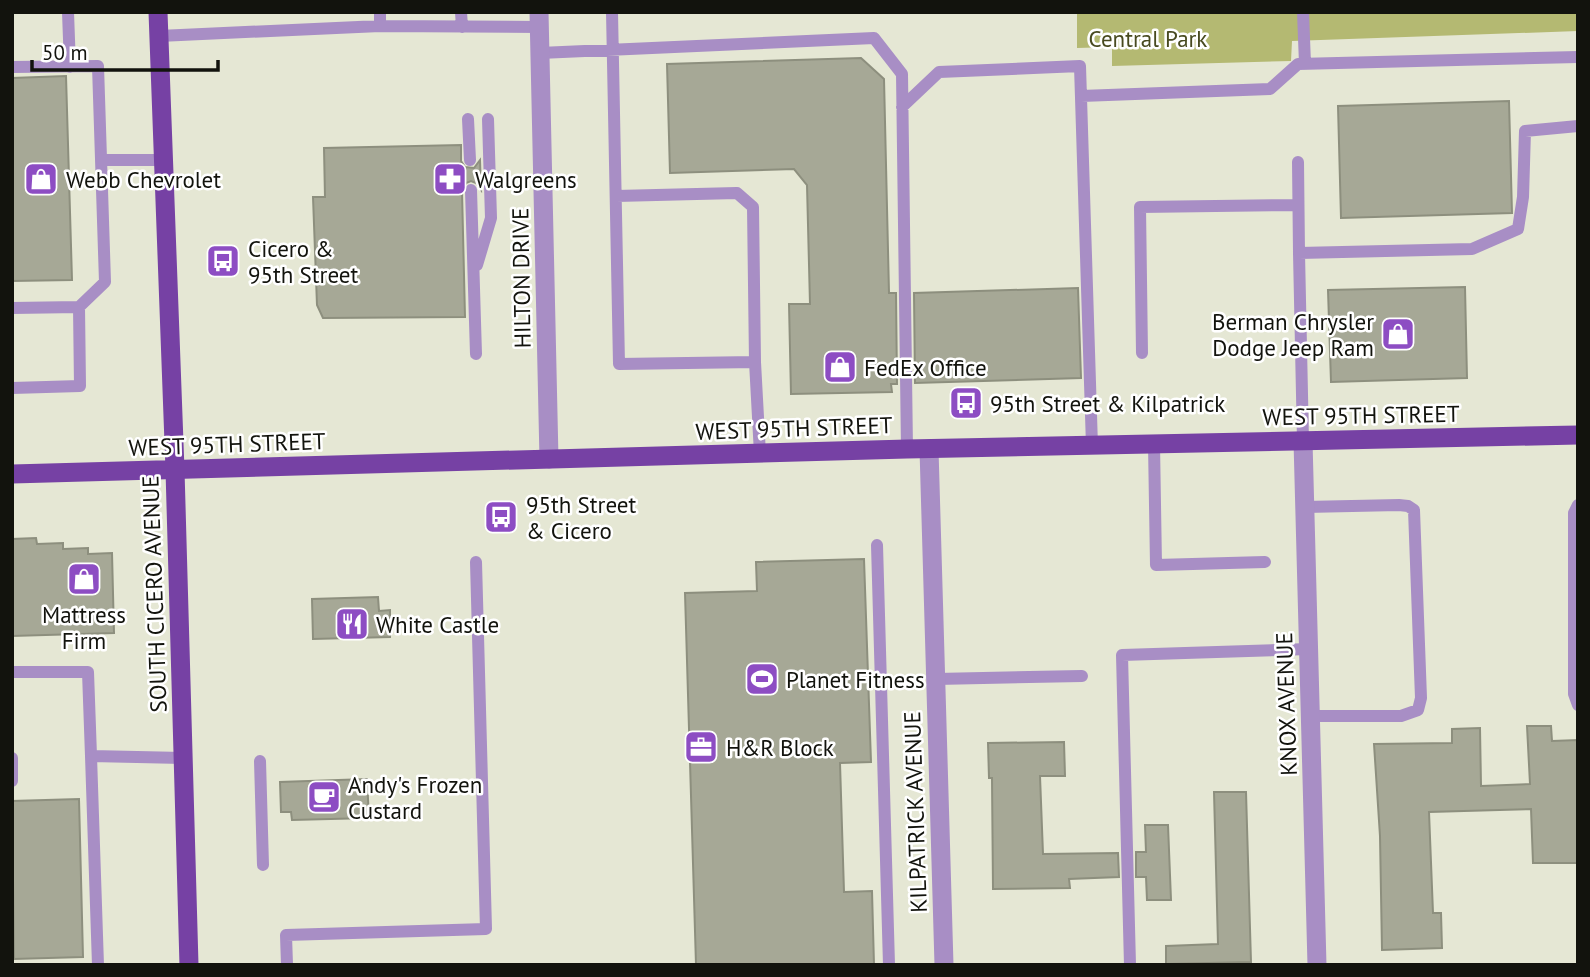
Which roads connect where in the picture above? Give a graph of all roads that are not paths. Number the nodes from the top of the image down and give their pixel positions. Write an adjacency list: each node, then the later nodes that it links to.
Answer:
1 (68, 12): 15 (lane)
2 (158, 12): 10 (main road, SOUTH CICERO AVENUE)
3 (380, 12): 8 (lane)
4 (461, 12): 9 (lane)
5 (612, 12): 11 (lane)
6 (1303, 12): 14 (lane)
7 (539, 20): 9 (lane); 12 (street, HILTON DRIVE)
8 (380, 26): 9 (lane); 10 (lane)
9 (462, 27)
10 (159, 36): 23 (main road, SOUTH CICERO AVENUE)
11 (613, 50): 12 (lane); 18 (lane); 27 (lane)
12 (540, 53): 44 (street, HILTON DRIVE)
13 (1578, 57): 14 (lane)
14 (1305, 64): 17 (lane)
15 (70, 67): 16 (lane); 22 (lane)
16 (12, 68)
17 (1081, 96): 18 (lane); 40 (lane)
18 (902, 107): 41 (lane)
19 (468, 119): 24 (lane)
20 (488, 119): 30 (lane)
21 (1578, 126): 29 (lane)
22 (101, 160): 23 (lane); 31 (lane)
23 (164, 160): 45 (main road, SOUTH CICERO AVENUE)
24 (470, 160)
25 (1298, 162): 28 (lane)
26 (471, 190): 30 (lane)
27 (615, 196): 35 (lane); 35 (lane)
28 (1298, 205): 29 (lane); 33 (lane)
29 (1299, 253): 38 (lane)
30 (473, 279): 34 (lane)
31 (79, 307): 32 (lane); 36 (lane)
32 (12, 309)
33 (1143, 353)
34 (476, 354)
35 (755, 362): 43 (lane)
36 (12, 388)
37 (1578, 435): 38 (main road, WEST 95TH STREET)
38 (1303, 441): 39 (main road, WEST 95TH STREET); 48 (street, KNOX AVENUE)
39 (1154, 444): 40 (main road, WEST 95TH STREET); 51 (lane)
40 (1092, 446): 42 (main road, WEST 95TH STREET)
41 (907, 449): 42 (main road, WEST 95TH STREET); 43 (main road, WEST 95TH STREET)
42 (929, 449): 55 (street, KILPATRICK AVENUE)
43 (760, 454): 44 (main road, WEST 95TH STREET)
44 (550, 459): 45 (main road, WEST 95TH STREET)
45 (175, 470): 46 (main road, WEST 95TH STREET); 60 (main road, SOUTH CICERO AVENUE)
46 (12, 474)
47 (1578, 505): 56 (lane)
48 (1305, 507): 52 (street, KNOX AVENUE); 57 (lane)
49 (877, 545): 67 (lane)
50 (476, 562): 66 (lane)
51 (1265, 562)
52 (1309, 649): 57 (street, KNOX AVENUE); 69 (lane)
53 (12, 672): 58 (lane)
54 (1082, 676): 55 (lane)
55 (936, 679): 68 (street, KILPATRICK AVENUE)
56 (1578, 705)
57 (1311, 716): 70 (street, KNOX AVENUE)
58 (91, 756): 60 (lane); 64 (lane)
59 (12, 758): 62 (lane)
60 (183, 758): 65 (main road, SOUTH CICERO AVENUE)
61 (260, 761): 63 (lane)
62 (12, 781)
63 (263, 864)
64 (98, 965)
65 (189, 965)
66 (287, 965)
67 (889, 965)
68 (944, 965)
69 (1130, 965)
70 (1317, 965)

